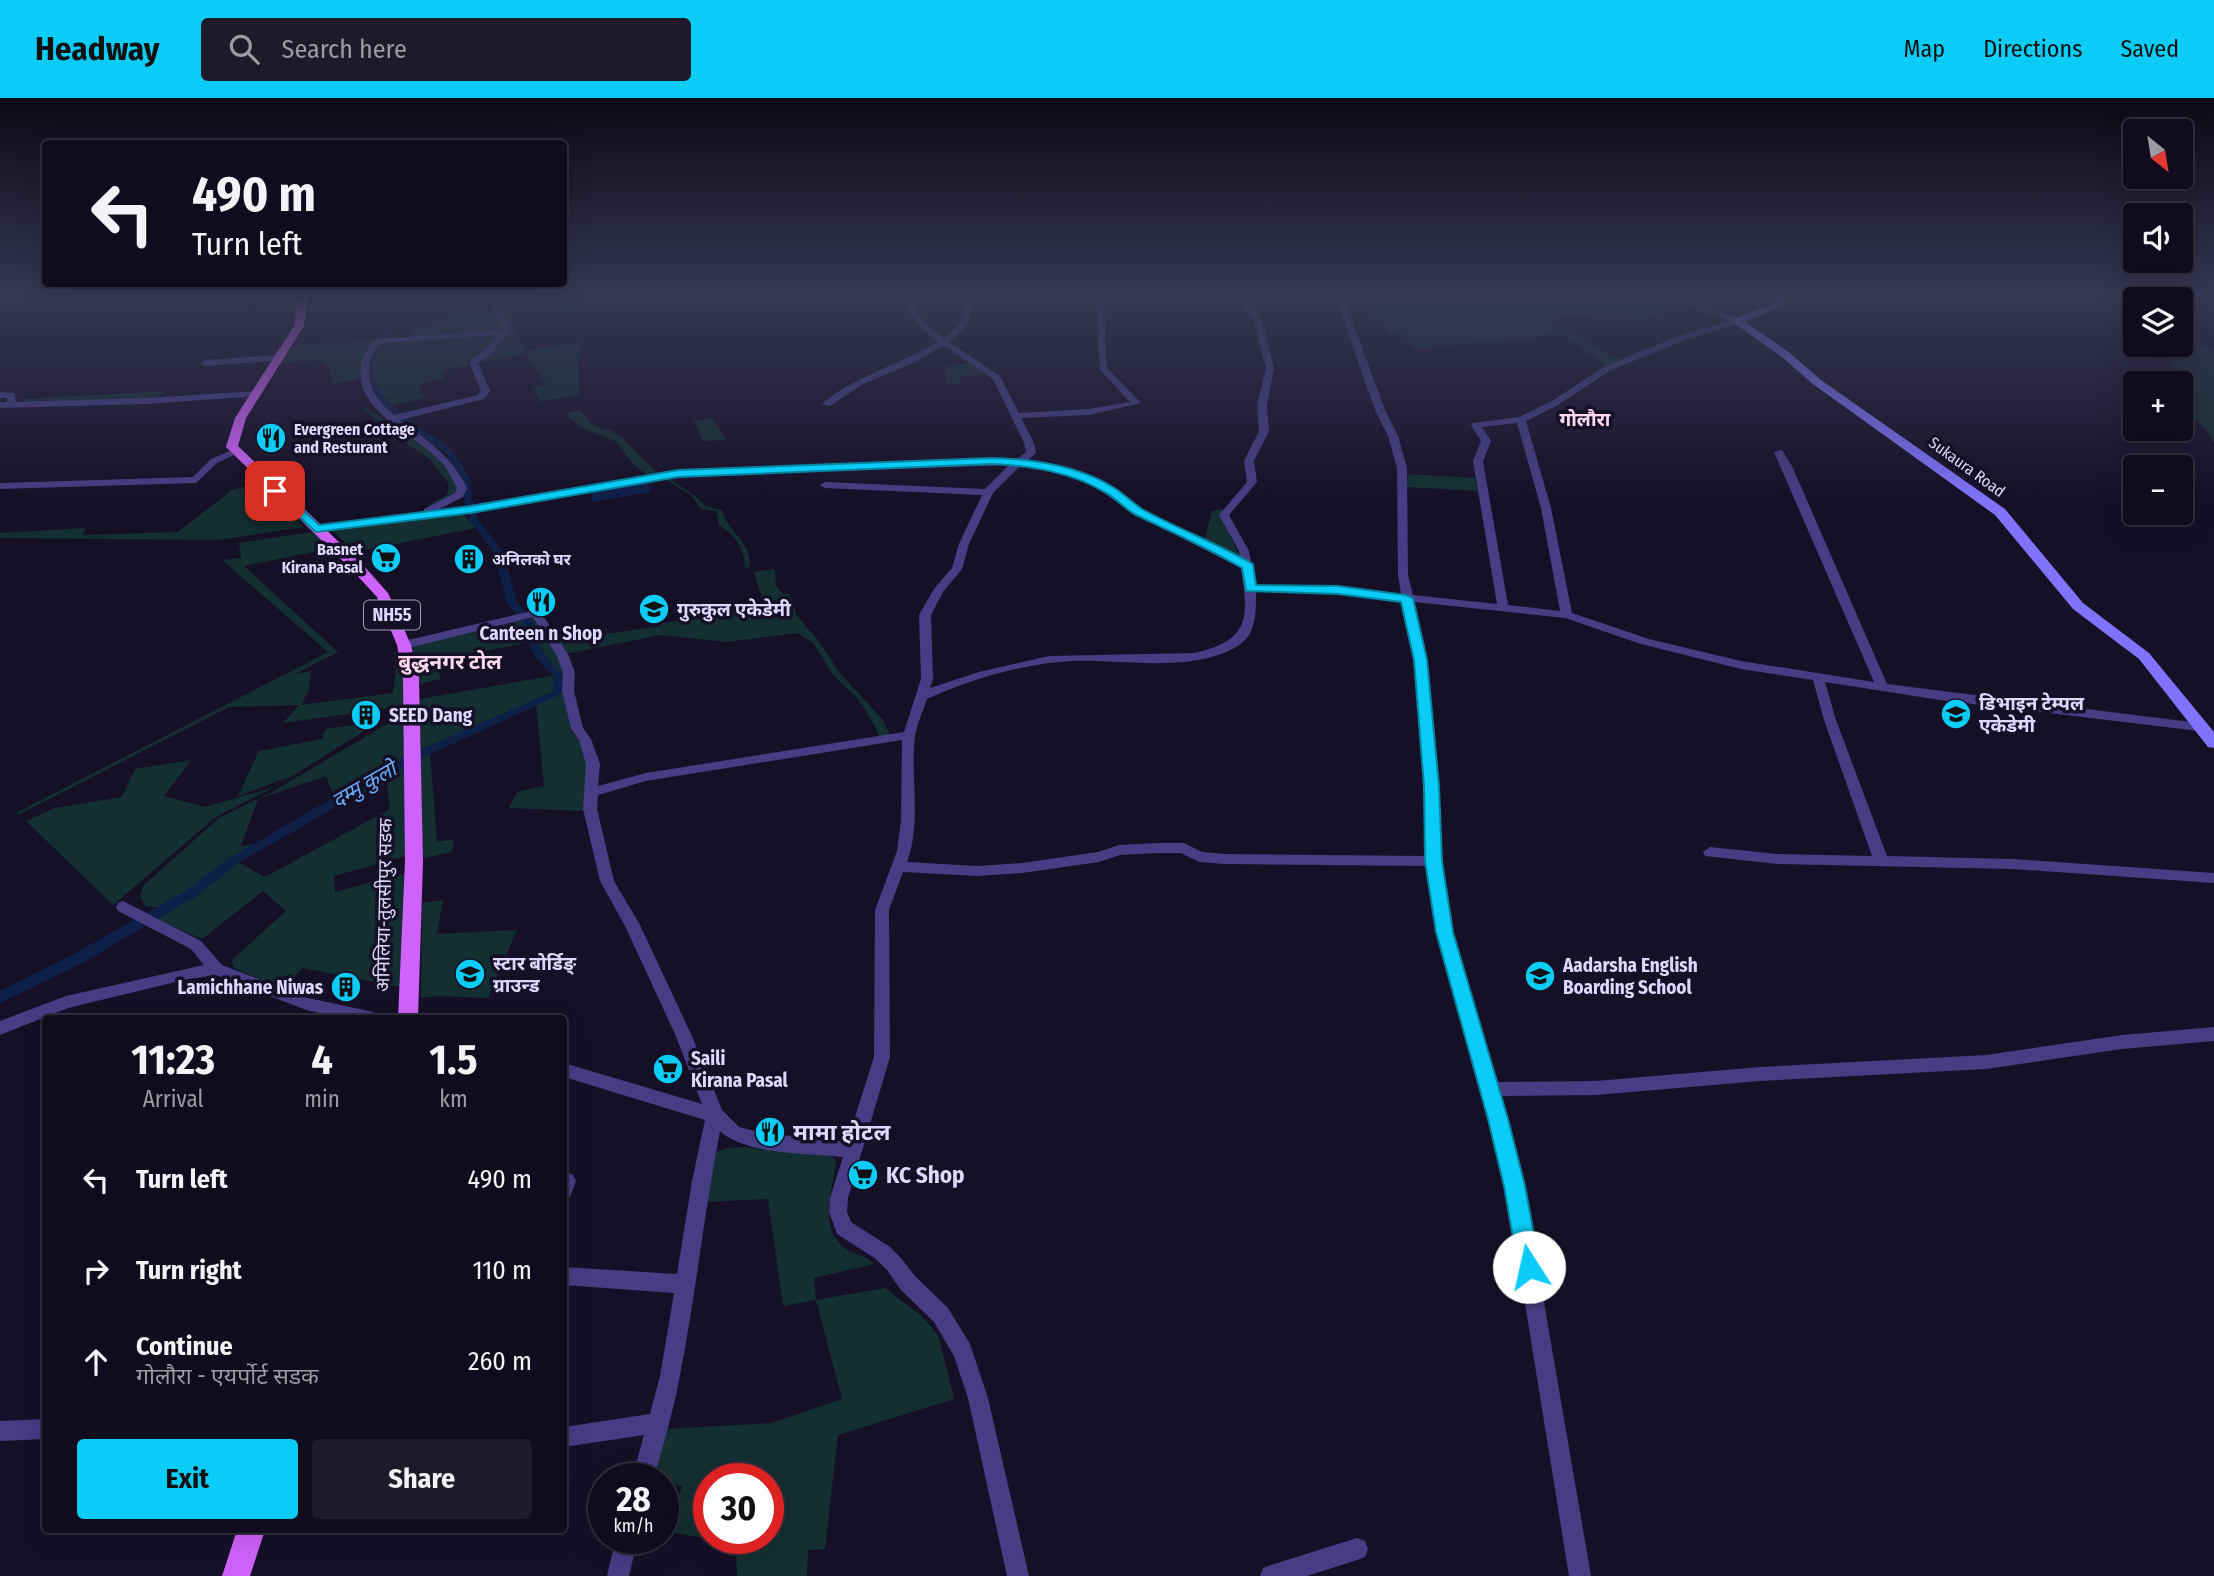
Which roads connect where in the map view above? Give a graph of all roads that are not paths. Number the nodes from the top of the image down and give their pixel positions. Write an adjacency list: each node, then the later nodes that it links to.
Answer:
1 (220, 362): 12 (street)
2 (277, 362): 13 (main road)
3 (366, 362): 19 (street)
4 (473, 362): 19 (street)
5 (908, 362): 15 (street)
6 (973, 362): 18 (street)
7 (1102, 362): 18 (street)
8 (1268, 362): 29 (street)
9 (1363, 362): 31 (street)
10 (1623, 362): 20 (street)
11 (1794, 362): 38 (street, Sukaura Road)
12 (205, 363)
13 (256, 394): 17 (street); 21 (main road)
14 (0, 395): 17 (street)
15 (827, 404)
16 (0, 405): 17 (street)
17 (11, 405)
18 (1015, 416): 23 (street)
19 (395, 418): 27 (street)
20 (1521, 420): 32 (street); 33 (street)
21 (234, 452): 25 (street); 28 (main road, अमिलिया-तुलसीपुर सडक / NH55)
22 (1779, 452): 36 (street)
23 (1021, 462): 26 (street); 27 (street); 29 (street)
24 (825, 485): 26 (street)
25 (0, 486)
26 (988, 492): 37 (street)
27 (414, 517): 28 (street)
28 (316, 529): 34 (main road, अमिलिया-तुलसीपुर सडक / NH55)
29 (1248, 567): 30 (street)
30 (1250, 588): 31 (street); 37 (street)
31 (1406, 598): 32 (street); 44 (street)
32 (1503, 608): 33 (street)
33 (1567, 615): 35 (street)
34 (404, 645): 41 (street); 50 (main road, अमिलिया-तुलसीपुर सडक / NH55)
35 (1818, 677): 36 (street); 43 (street)
36 (1881, 685): 38 (street)
37 (920, 697): 39 (street)
38 (2199, 727): 40 (street, Sukaura Road)
39 (909, 735): 41 (street); 45 (street)
40 (2214, 743)
41 (592, 792): 55 (street)
42 (1710, 852): 43 (street)
43 (1881, 860): 46 (street)
44 (1434, 861): 45 (street); 54 (street)
45 (898, 867): 56 (street)
46 (2214, 878)
47 (123, 907): 48 (street)
48 (217, 969): 49 (street); 51 (street)
49 (356, 1015)
50 (408, 1015)
51 (0, 1028)
52 (2214, 1034): 54 (street)
53 (567, 1071): 55 (street)
54 (1489, 1089): 71 (street)
55 (715, 1115): 56 (street); 58 (street)
56 (855, 1150): 69 (street)
57 (567, 1276): 58 (street)
58 (684, 1284): 59 (street)
59 (658, 1423): 62 (street); 63 (street)
60 (42, 1429): 61 (street)
61 (0, 1431)
62 (567, 1437)
63 (647, 1463)
64 (250, 1533): 67 (main road)
65 (1357, 1549): 70 (street)
66 (623, 1554): 68 (street)
67 (236, 1576)
68 (618, 1576)
69 (1018, 1576)
70 (1271, 1576)
71 (1580, 1576)

